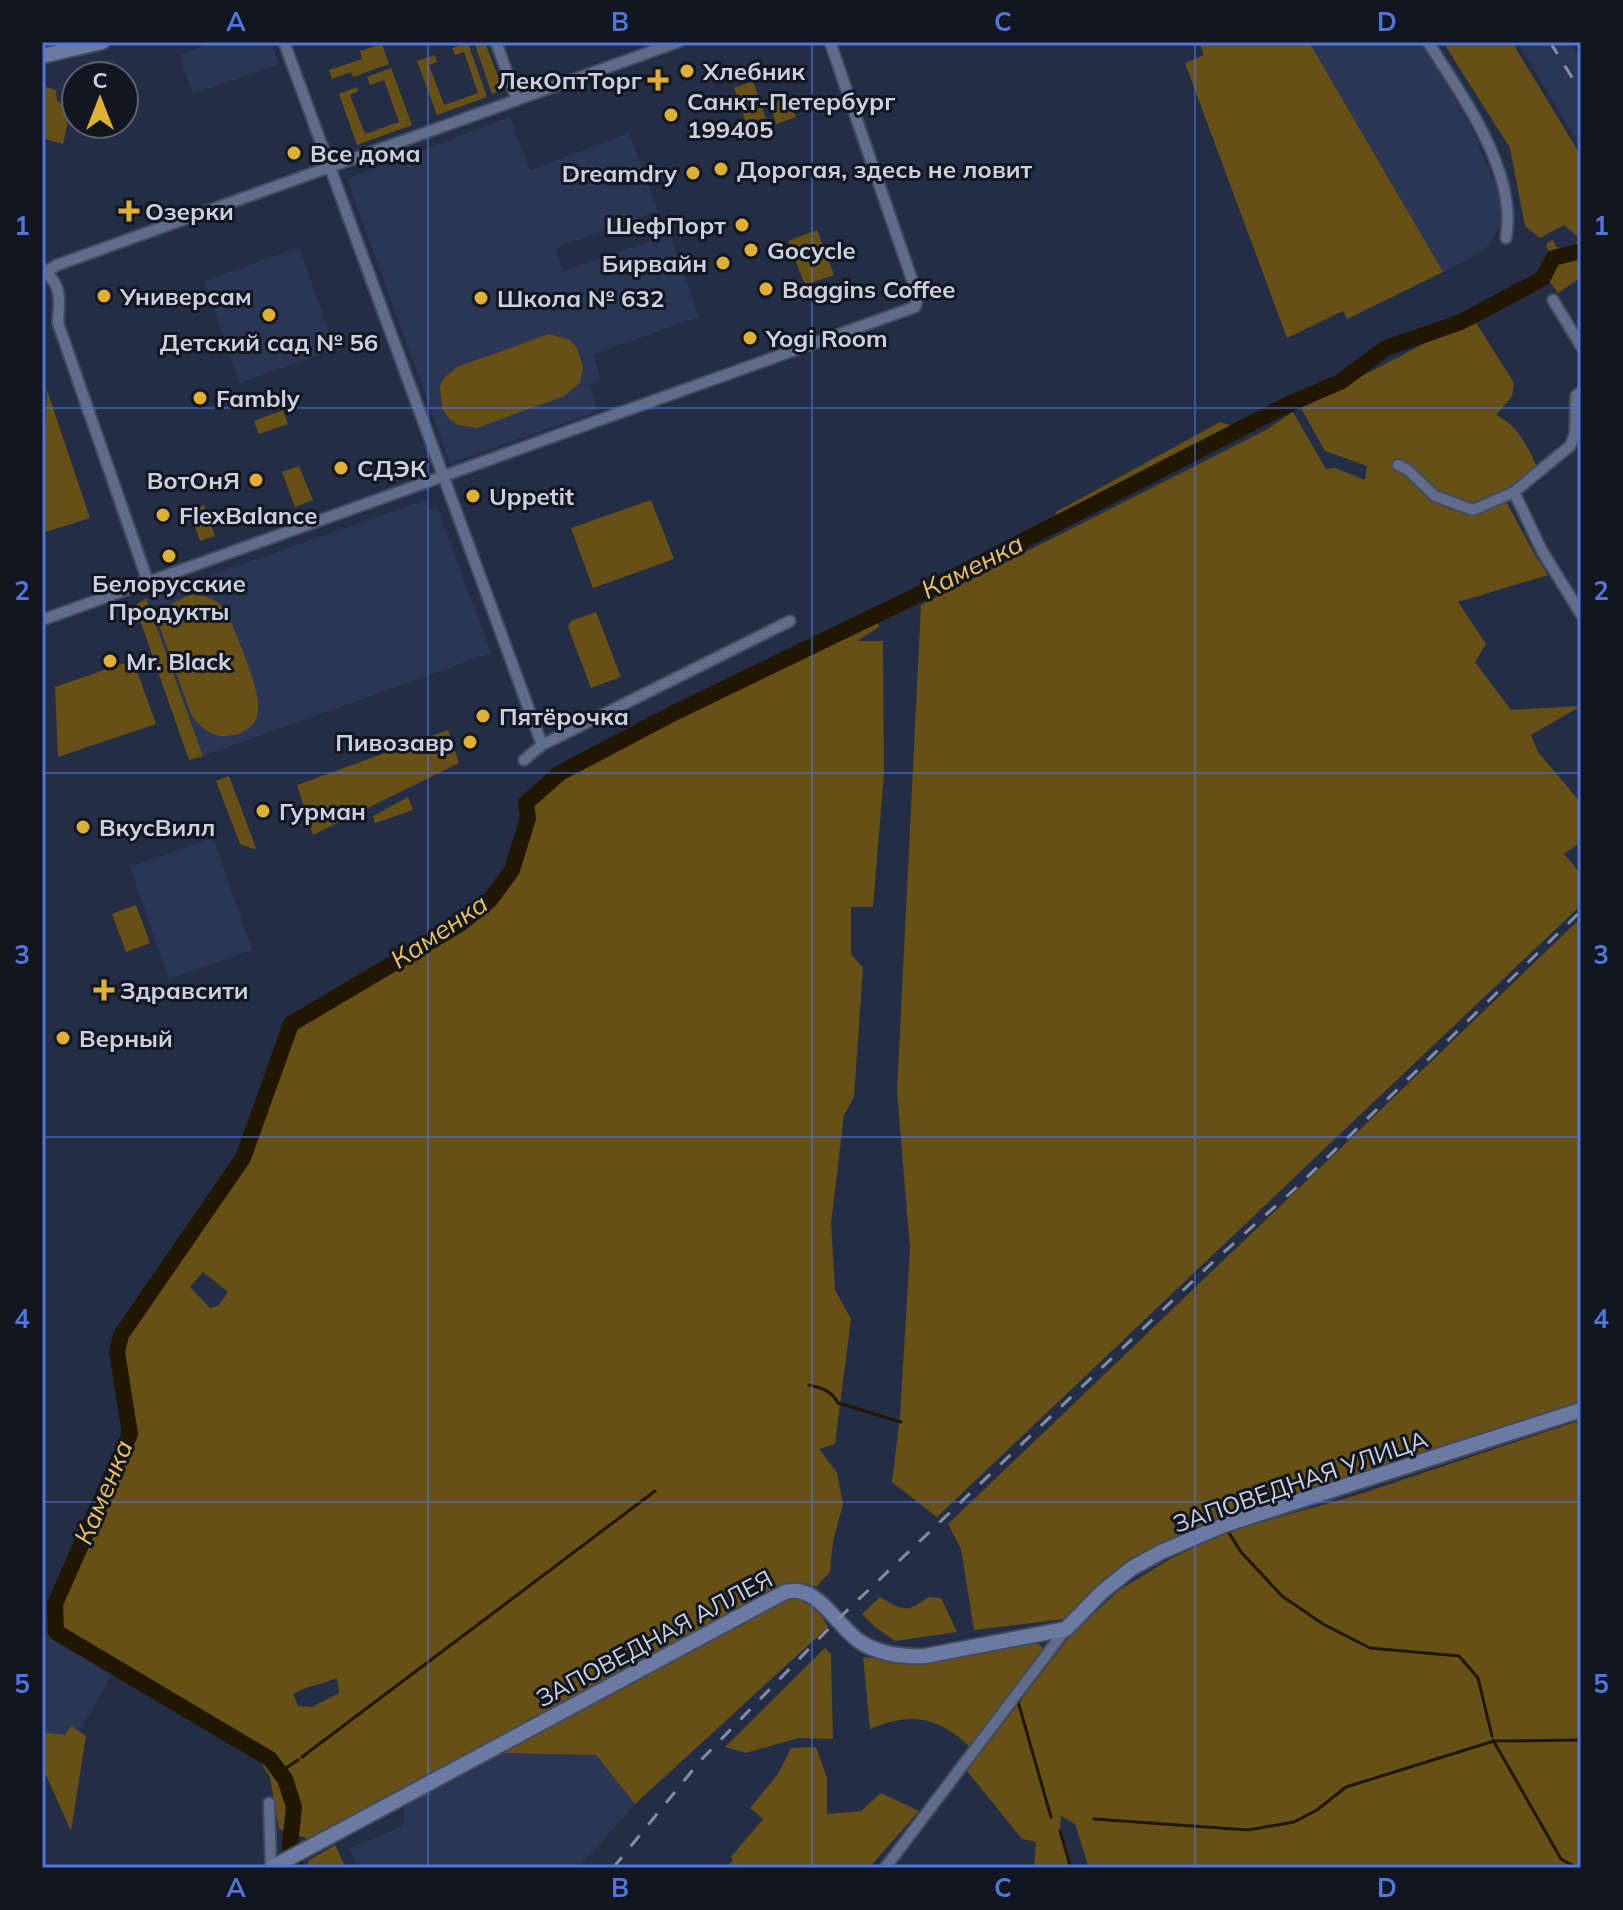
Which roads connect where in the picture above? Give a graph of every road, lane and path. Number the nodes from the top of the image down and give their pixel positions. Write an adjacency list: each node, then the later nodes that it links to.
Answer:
1 (102, 42): 7 (street)
2 (284, 42): 9 (street)
3 (496, 42): 8 (street)
4 (678, 42): 8 (street)
5 (830, 42): 16 (street)
6 (1428, 42): 10 (street)
7 (42, 56)
8 (517, 100): 9 (street)
9 (330, 167): 11 (street); 16 (street)
10 (1506, 238)
11 (44, 270): 18 (street)
12 (1553, 300): 13 (street)
13 (1581, 346)
14 (1581, 392): 17 (street)
15 (1398, 465): 17 (street)
16 (443, 476): 18 (street); 22 (street)
17 (1514, 492): 19 (street)
18 (148, 582): 20 (street)
19 (1581, 614)
20 (42, 620)
21 (790, 621): 22 (street)
22 (542, 745): 23 (street)
23 (524, 760)
24 (1581, 1410): 25 (street, ЗАПОВЕДНАЯ УЛИЦА)
25 (1066, 1629): 27 (street, ЗАПОВЕДНАЯ АЛЛЕЯ); 28 (street, ЗАПОВЕДНАЯ УЛИЦА)
26 (269, 1803): 27 (street)
27 (275, 1866)
28 (885, 1868)

